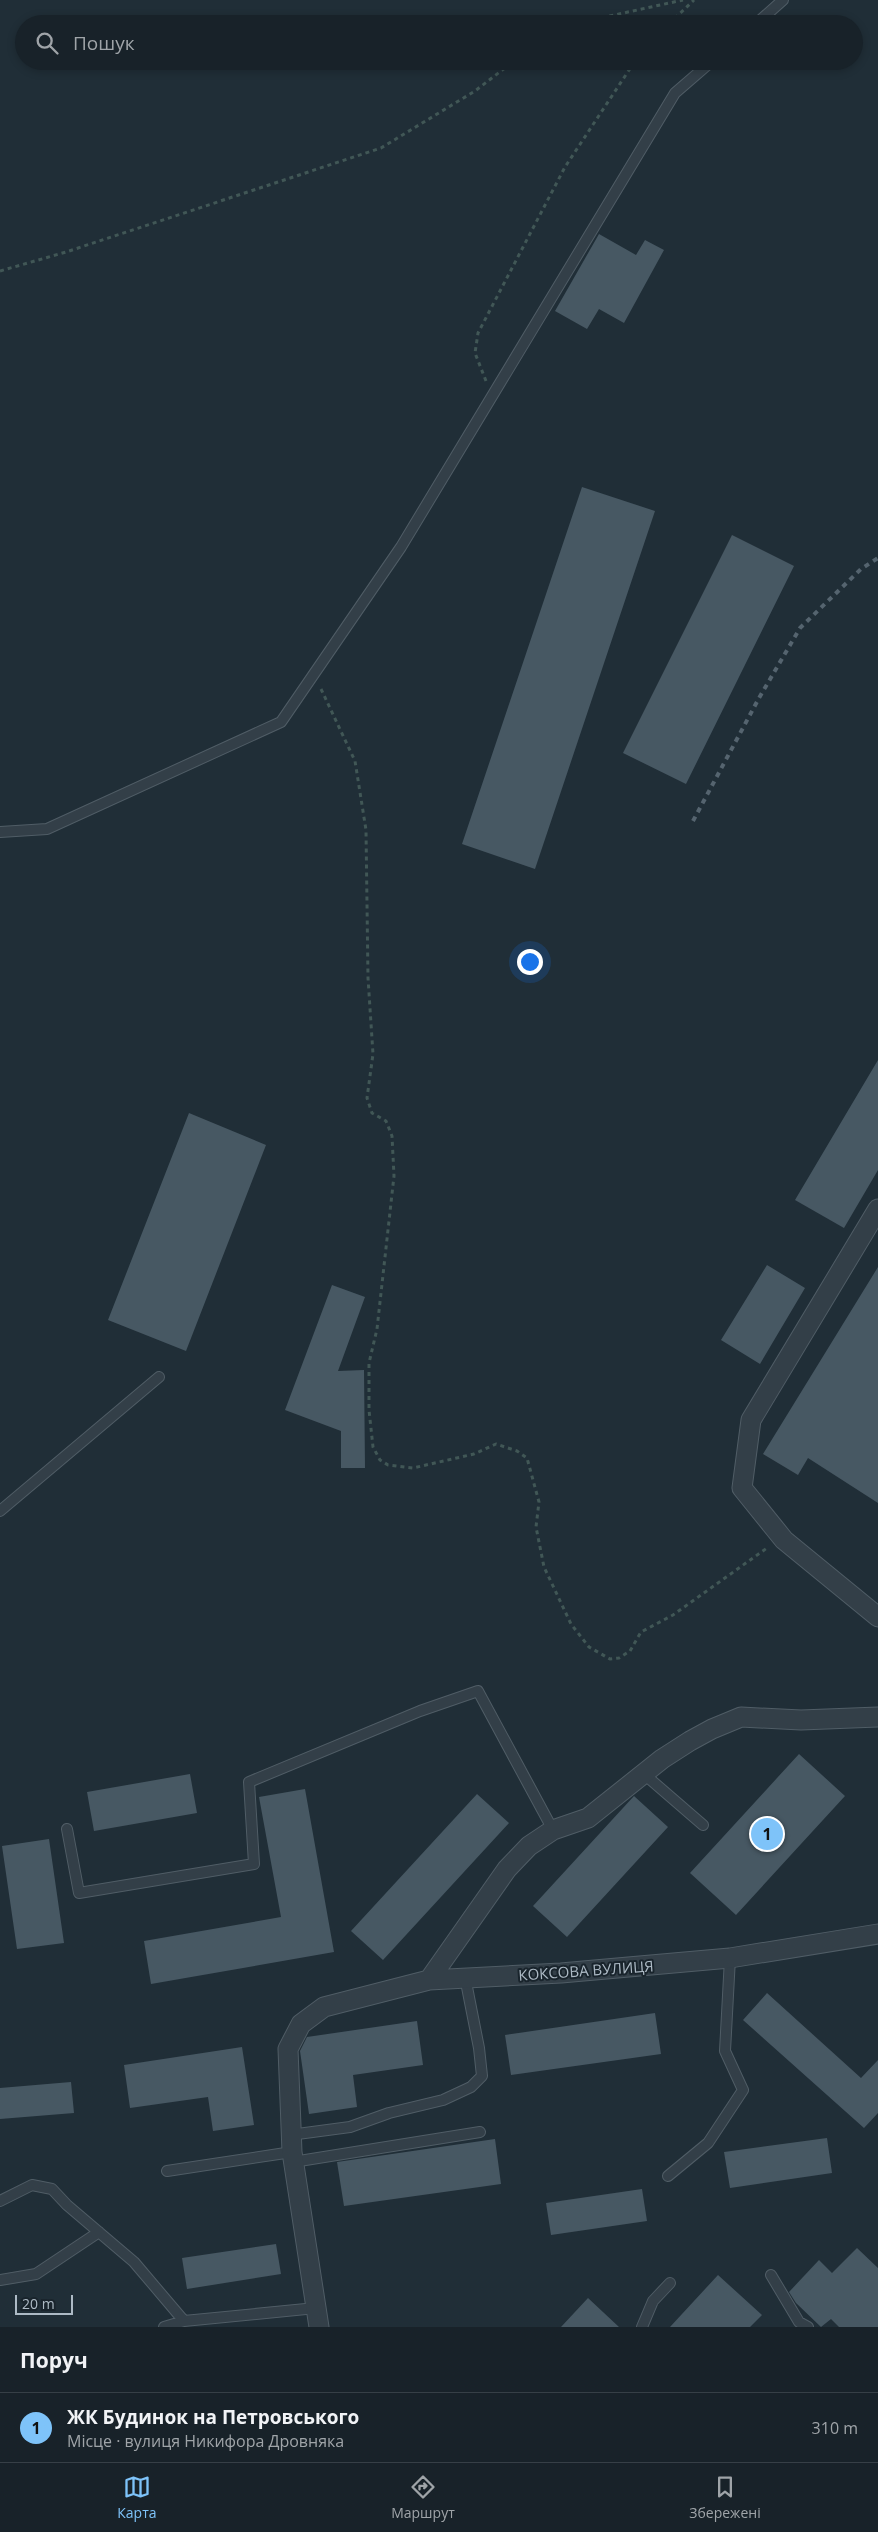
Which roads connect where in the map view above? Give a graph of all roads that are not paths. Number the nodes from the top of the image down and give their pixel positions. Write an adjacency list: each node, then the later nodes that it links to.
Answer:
1 (783, 0): 2 (lane)
2 (766, 15)
3 (702, 70): 4 (lane)
4 (0, 832)
5 (878, 1210): 8 (street)
6 (159, 1377): 7 (lane)
7 (0, 1511)
8 (878, 1617)
9 (878, 1717): 10 (street)
10 (644, 1774): 11 (lane); 13 (street)
11 (702, 1825)
12 (66, 1829): 13 (lane)
13 (553, 1830): 17 (street)
14 (878, 1934): 15 (street, КОКСОВА ВУЛИЦЯ)
15 (730, 1958): 16 (street, КОКСОВА ВУЛИЦЯ); 21 (lane)
16 (465, 1977): 17 (street, КОКСОВА ВУЛИЦЯ); 19 (lane)
17 (429, 1980): 19 (street, КОКСОВА ВУЛИЦЯ)
18 (480, 2132): 19 (lane)
19 (292, 2150): 20 (lane); 27 (street)
20 (167, 2171)
21 (668, 2176)
22 (0, 2201): 23 (lane)
23 (99, 2232): 25 (lane); 28 (lane)
24 (771, 2275): 32 (lane)
25 (0, 2280)
26 (670, 2283): 31 (lane)
27 (316, 2308): 28 (lane); 30 (street)
28 (184, 2321): 29 (lane)
29 (164, 2327)
30 (319, 2327)
31 (642, 2327)
32 (808, 2327)

